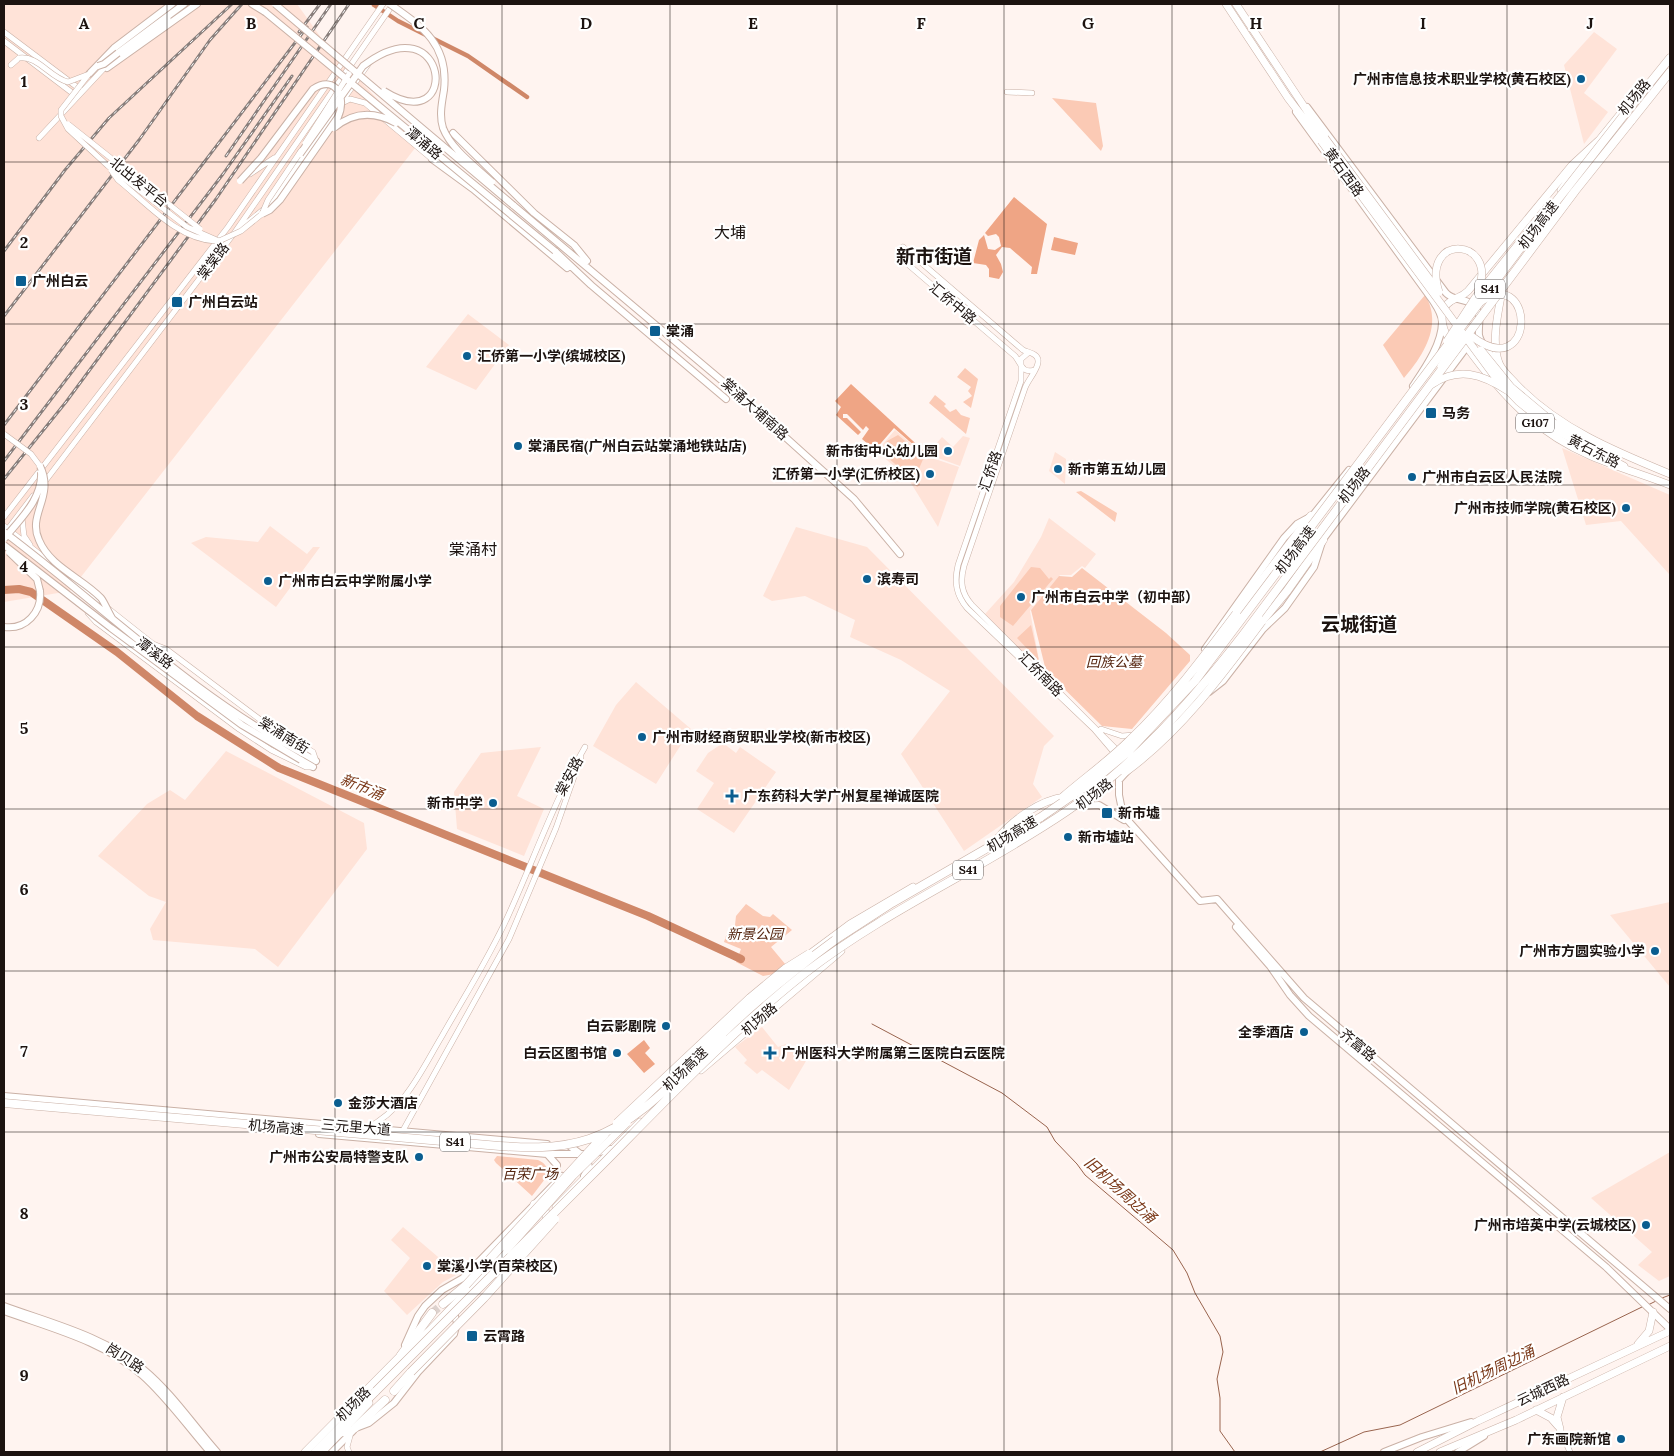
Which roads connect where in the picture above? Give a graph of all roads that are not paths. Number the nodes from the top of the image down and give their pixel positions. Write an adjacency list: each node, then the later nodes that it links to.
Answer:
1 (171, 4): 18 (main road)
2 (179, 4): 24 (street)
3 (186, 4): 18 (main road, bridge); 21 (street)
4 (197, 4): 19 (main road)
5 (254, 4): 34 (main road, 潭涌路, bridge)
6 (275, 4): 23 (main road, 潭涌路, bridge)
7 (383, 4): 40 (street, 棠棠路)
8 (1226, 4): 29 (main road, 黄石西路)
9 (1236, 4): 27 (main road, 黄石西路)
10 (391, 5): 15 (street, 棠棠路); 43 (main road, bridge)
11 (4, 34): 24 (street)
12 (4, 41): 28 (street)
13 (1670, 53): 37 (main road, 机场路)
14 (1670, 58): 112 (highway, 机场高速 / S41, bridge)
15 (355, 59): 39 (street, bridge); 46 (street, 棠棠路)
16 (372, 59): 23 (main road, bridge); 30 (street); 39 (main road, bridge)
17 (11, 65): 21 (street, bridge)
18 (98, 66): 21 (main road, bridge)
19 (107, 68): 21 (street)
20 (1670, 72): 111 (highway, 机场高速 / S41, bridge)
21 (90, 77): 24 (street); 31 (street, bridge)
22 (1670, 77): 38 (main road, 机场路)
23 (363, 78): 43 (main road, 潭涌路, bridge)
24 (79, 89): 28 (street)
25 (1007, 92): 26 (street)
26 (1032, 93)
27 (1295, 93): 36 (main road, 黄石西路); 50 (main road)
28 (74, 94): 35 (street)
29 (1288, 98): 36 (main road, 黄石西路); 53 (main road)
30 (335, 111): 41 (street); 46 (street)
31 (62, 119): 47 (street, 北出发平台, bridge); 47 (street, 北出发平台, bridge)
32 (453, 133): 49 (main road)
33 (326, 135): 34 (main road, bridge); 42 (main road, bridge); 44 (main road, bridge)
34 (416, 136): 51 (main road, 潭涌路, bridge)
35 (39, 138)
36 (1323, 139): 54 (main road, 黄石西路, bridge); 60 (main road, 黄石西路, bridge)
37 (1598, 142): 45 (main road, 机场路); 48 (main road, 机场路)
38 (1612, 149): 45 (main road, 机场路); 52 (main road, 机场路)
39 (300, 154): 44 (street, bridge)
40 (277, 157): 42 (street); 85 (street, 棠棠路)
41 (432, 159): 51 (main road)
42 (240, 181)
43 (513, 205): 49 (main road, 潭涌路)
44 (262, 214): 47 (street, bridge)
45 (1545, 216): 56 (main road, 机场路, bridge)
46 (235, 232): 82 (street, 棠棠路)
47 (219, 241)
48 (1486, 270): 52 (main road); 55 (main road, 机场路)
49 (599, 276): 93 (main road, 棠涌大埔南路)
50 (1435, 278): 53 (main road); 55 (main road)
51 (591, 285): 72 (main road, 棠涌大埔南路)
52 (1504, 285): 57 (main road); 66 (main road)
53 (1423, 287): 58 (main road)
54 (1439, 292): 56 (main road, bridge); 60 (main road, 黄石西路, bridge)
55 (1459, 298): 57 (main road); 58 (main road)
56 (1478, 300): 60 (main road, bridge); 69 (main road, 机场路, bridge); 76 (main road, 机场路, bridge)
57 (1479, 317): 59 (main road)
58 (1442, 321): 61 (main road, G107); 70 (main road)
59 (1479, 329): 61 (main road); 62 (main road)
60 (1468, 336): 71 (main road, 黄石东路, bridge); 74 (main road, 黄石东路, bridge)
61 (1466, 346): 64 (main road, G107); 73 (main road)
62 (1487, 349): 64 (main road); 66 (main road)
63 (1029, 353): 65 (street); 65 (street, 汇侨中路); 67 (street)
64 (1475, 358): 68 (main road, G107)
65 (1021, 365): 67 (street); 96 (street, 汇侨路)
66 (1500, 366): 68 (main road); 77 (main road, G107)
67 (1034, 370): 96 (street, 汇侨路)
68 (1490, 377): 79 (main road, G107)
69 (1426, 388): 71 (main road, bridge); 76 (main road, 机场路, bridge)
70 (1411, 389): 73 (main road); 84 (main road)
71 (1508, 392): 74 (main road, 黄石东路, bridge)
72 (726, 399)
73 (1427, 400): 88 (main road)
74 (1552, 425): 77 (main road, 黄石东路); 79 (main road, 黄石东路)
75 (4, 434): 78 (street, bridge)
76 (1369, 459): 83 (main road, 机场路)
77 (1633, 459): 80 (main road, 黄石东路 / G107)
78 (40, 466): 87 (main road, bridge); 98 (main road, bridge)
79 (1628, 468): 81 (main road, 黄石东路 / G107)
80 (1670, 474)
81 (1670, 485)
82 (23, 509): 86 (street, 棠棠路); 91 (street)
83 (1327, 515): 88 (main road); 90 (main road, 机场路); 94 (main road, 机场路)
84 (1311, 516): 90 (main road); 101 (main road); 112 (highway, bridge)
85 (4, 517)
86 (5, 530): 91 (street, 棠涌南街); 98 (main road, 潭溪路, bridge)
87 (4, 539)
88 (1323, 540): 94 (main road); 102 (main road); 111 (highway, bridge)
89 (4, 545): 95 (street, 棠涌南街); 99 (main road, bridge); 106 (main road, 潭溪路, bridge)
90 (1296, 546): 101 (main road, 机场路)
91 (35, 551): 97 (street, 棠涌南街)
92 (4, 552): 95 (street)
93 (900, 554)
94 (1305, 555): 102 (main road, 机场路)
95 (20, 558): 100 (street, 棠涌南街)
96 (959, 577): 103 (street, 汇侨南路); 105 (street, 汇侨南路)
97 (122, 620): 100 (street); 108 (street, 棠涌南街)
98 (114, 623): 106 (main road, 潭溪路, bridge)
99 (4, 627)
100 (114, 636): 108 (street, 棠涌南街)
101 (1199, 673): 104 (main road, 机场路)
102 (1198, 695): 107 (main road, 机场路)
103 (1097, 727): 104 (street); 105 (street, 汇侨南路)
104 (1144, 733): 105 (main road, 机场路)
105 (1120, 756): 109 (street, 汇侨南路); 114 (main road, 机场路)
106 (302, 757): 108 (main road, 潭溪路)
107 (1136, 760): 109 (main road, 机场路); 115 (main road, 齐富路)
108 (315, 764)
109 (1127, 768): 110 (main road, 机场路)
110 (1080, 806): 116 (main road, 齐富路); 124 (main road, 机场路)
111 (1068, 811): 130 (highway, 机场高速 / S41, bridge)
112 (1041, 817): 113 (highway, 机场高速 / S41)
113 (835, 940): 119 (highway, 机场高速 / S41, bridge); 137 (highway, bridge)
114 (775, 984): 121 (main road, 机场路); 147 (main road, 机场路, bridge)
115 (1316, 1008): 116 (main road); 139 (main road, 齐富路)
116 (1309, 1016): 141 (main road, 齐富路)
117 (4, 1096): 118 (main road, 三元里大道)
118 (103, 1104): 120 (main road); 122 (main road, 三元里大道)
119 (4, 1105): 120 (main road, 三元里大道)
120 (102, 1115): 125 (main road, 三元里大道)
121 (614, 1127): 124 (main road); 126 (main road, 三元里大道); 129 (main road, 机场路)
122 (366, 1128): 123 (main road, 三元里大道); 123 (street, 棠安路)
123 (402, 1132): 125 (street, 棠安路); 126 (main road, 三元里大道)
124 (623, 1137): 127 (main road, 机场路)
125 (397, 1142): 128 (main road, 三元里大道)
126 (567, 1144): 129 (main road)
127 (611, 1149): 129 (main road, 三元里大道); 132 (main road, 机场路)
128 (547, 1154): 129 (main road, 三元里大道); 133 (main road)
129 (584, 1154): 131 (main road, 机场路); 132 (main road)
130 (602, 1165): 149 (highway, bridge); 162 (highway, 机场高速 / S41, bridge)
131 (562, 1176): 133 (main road, 机场路); 134 (main road)
132 (584, 1176): 134 (main road, 机场路)
133 (554, 1183): 135 (main road, 机场路)
134 (573, 1188): 136 (main road, 机场路)
135 (534, 1204): 136 (main road); 147 (main road, 机场路)
136 (546, 1217): 143 (main road, 机场路)
137 (443, 1304)
138 (4, 1306): 160 (main road, 岗贝路)
139 (1668, 1307)
140 (4, 1311): 159 (main road, 岗贝路)
141 (1653, 1312): 144 (main road); 146 (main road)
142 (432, 1313): 147 (highway)
143 (455, 1316): 154 (main road); 157 (main road, 机场路)
144 (1670, 1330): 146 (main road, 云城西路)
145 (1670, 1346): 148 (main road, 云城西路)
146 (1634, 1347): 148 (main road); 153 (main road, 云城西路)
147 (401, 1355): 161 (main road, 机场路)
148 (1640, 1360): 150 (main road, 云城西路)
149 (394, 1390)
150 (1563, 1397): 152 (main road, 云城西路); 155 (main road)
151 (385, 1400): 154 (highway)
152 (1536, 1410): 155 (main road); 156 (main road, 云城西路)
153 (1478, 1421): 166 (main road); 167 (main road, 云城西路)
154 (355, 1428): 157 (main road); 164 (main road); 165 (street)
155 (1560, 1429): 171 (street)
156 (1493, 1430): 158 (main road); 168 (main road, 云城西路)
157 (338, 1435): 163 (main road, 机场路)
158 (1468, 1446): 169 (main road); 170 (main road)
159 (210, 1452)
160 (217, 1452)
161 (305, 1452)
162 (315, 1452)
163 (322, 1452)
164 (332, 1452)
165 (349, 1452)
166 (1384, 1452)
167 (1417, 1452)
168 (1440, 1452)
169 (1458, 1452)
170 (1462, 1452)
171 (1570, 1452)

